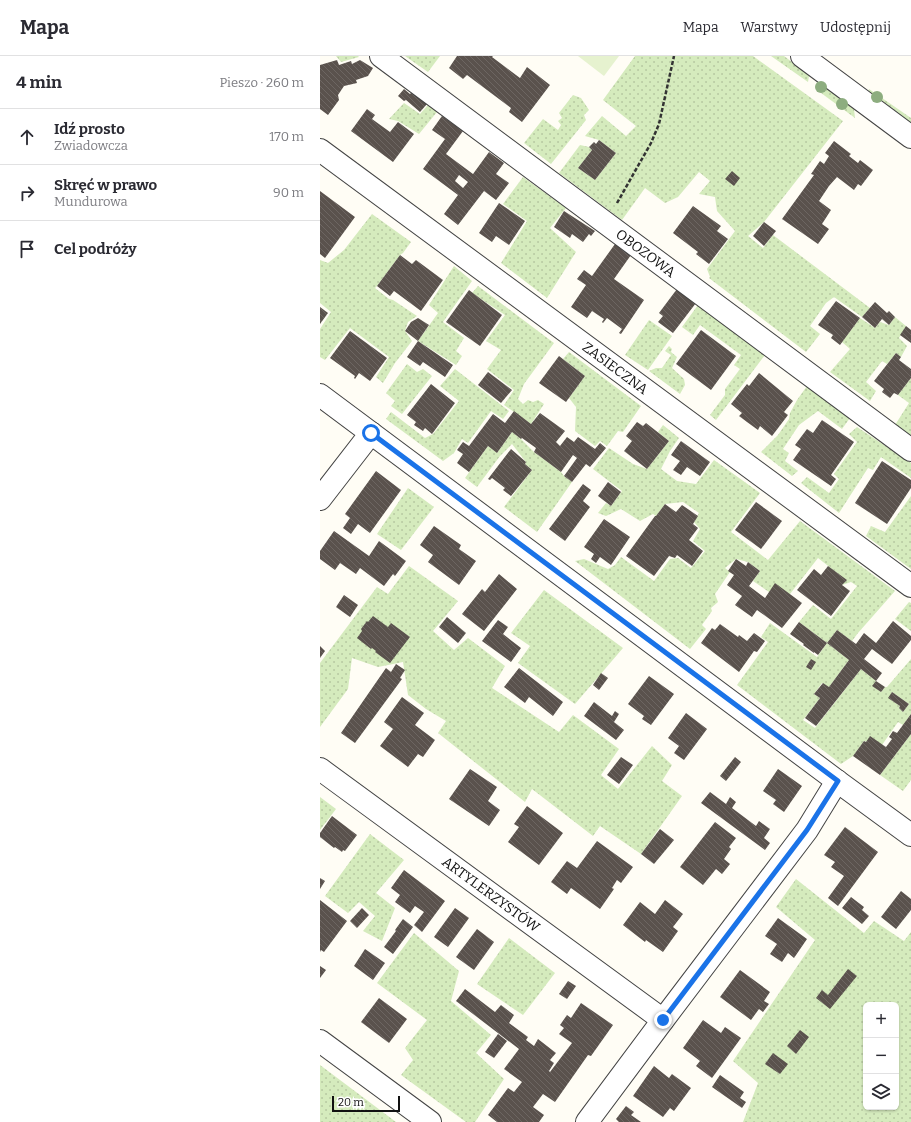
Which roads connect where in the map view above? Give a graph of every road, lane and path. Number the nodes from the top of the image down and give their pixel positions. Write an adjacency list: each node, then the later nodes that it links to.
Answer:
1 (381, 56): 6 (street, OBOZOWA)
2 (674, 56): 6 (path)
3 (802, 56): 4 (street)
4 (911, 137)
5 (320, 150): 11 (street, ZASIECZNA)
6 (605, 223): 9 (street, OBOZOWA)
7 (320, 395): 8 (street)
8 (371, 433): 10 (street); 13 (street)
9 (911, 450)
10 (320, 499)
11 (911, 586)
12 (320, 769): 15 (street, ARTYLERZYSTÓW)
13 (838, 781): 14 (street); 15 (street)
14 (911, 835)
15 (663, 1020): 18 (street)
16 (320, 1041): 17 (street)
17 (430, 1122)
18 (586, 1122)

